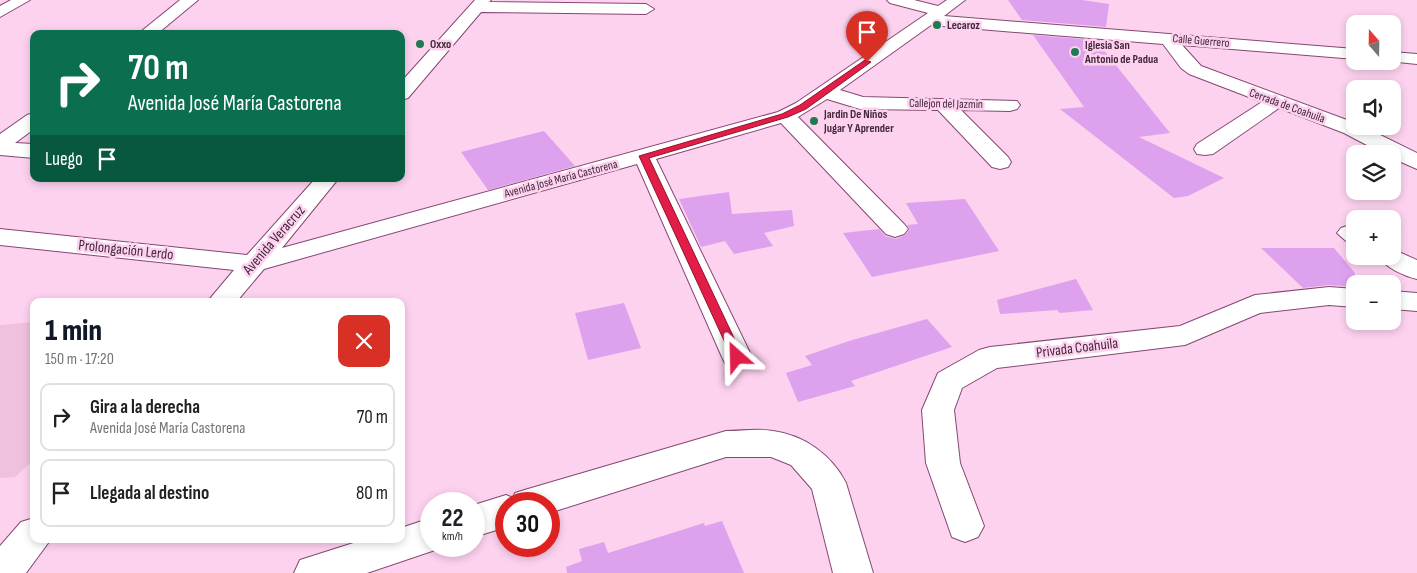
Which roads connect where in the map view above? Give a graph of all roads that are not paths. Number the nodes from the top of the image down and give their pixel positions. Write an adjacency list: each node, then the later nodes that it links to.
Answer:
1 (190, 0): 6 (street)
2 (895, 0): 5 (street, Calle Guerrero)
3 (480, 3): 4 (street); 11 (street)
4 (646, 8)
5 (941, 10): 7 (street, Calle Guerrero); 12 (street, Avenida José María Castorena)
6 (151, 30)
7 (1167, 38): 8 (street, Calle Guerrero); 13 (street, Cerrada de Coahuila)
8 (1346, 53)
9 (1401, 58): 10 (street)
10 (1417, 59)
11 (405, 89)
12 (822, 93): 14 (street, Callejon del Jazmin); 16 (street, Avenida José María Castorena)
13 (1275, 102): 20 (street); 24 (street, Cerrada de Coahuila)
14 (944, 104): 15 (street, Callejon del Jazmin); 23 (street)
15 (1010, 105)
16 (785, 116): 22 (street, Avenida José María Castorena); 26 (street)
17 (30, 122): 18 (street)
18 (0, 144)
19 (0, 149): 21 (street)
20 (1205, 149)
21 (30, 151)
22 (644, 156): 29 (street, Avenida José María Castorena); 35 (street)
23 (1000, 162)
24 (1417, 162)
25 (324, 182): 29 (street, Avenida Veracruz)
26 (895, 230)
27 (0, 237): 29 (street, Prolongación Lerdo)
28 (1401, 262): 30 (street)
29 (252, 264): 32 (street, Avenida Veracruz)
30 (1417, 271)
31 (1346, 297): 37 (street, Privada Coahuila)
32 (224, 298)
33 (1401, 301): 34 (street)
34 (1417, 302)
35 (737, 357)
36 (560, 494): 42 (street)
37 (965, 526)
38 (30, 539): 40 (street)
39 (420, 539): 41 (street)
40 (2, 573)
41 (314, 573)
42 (853, 573)

